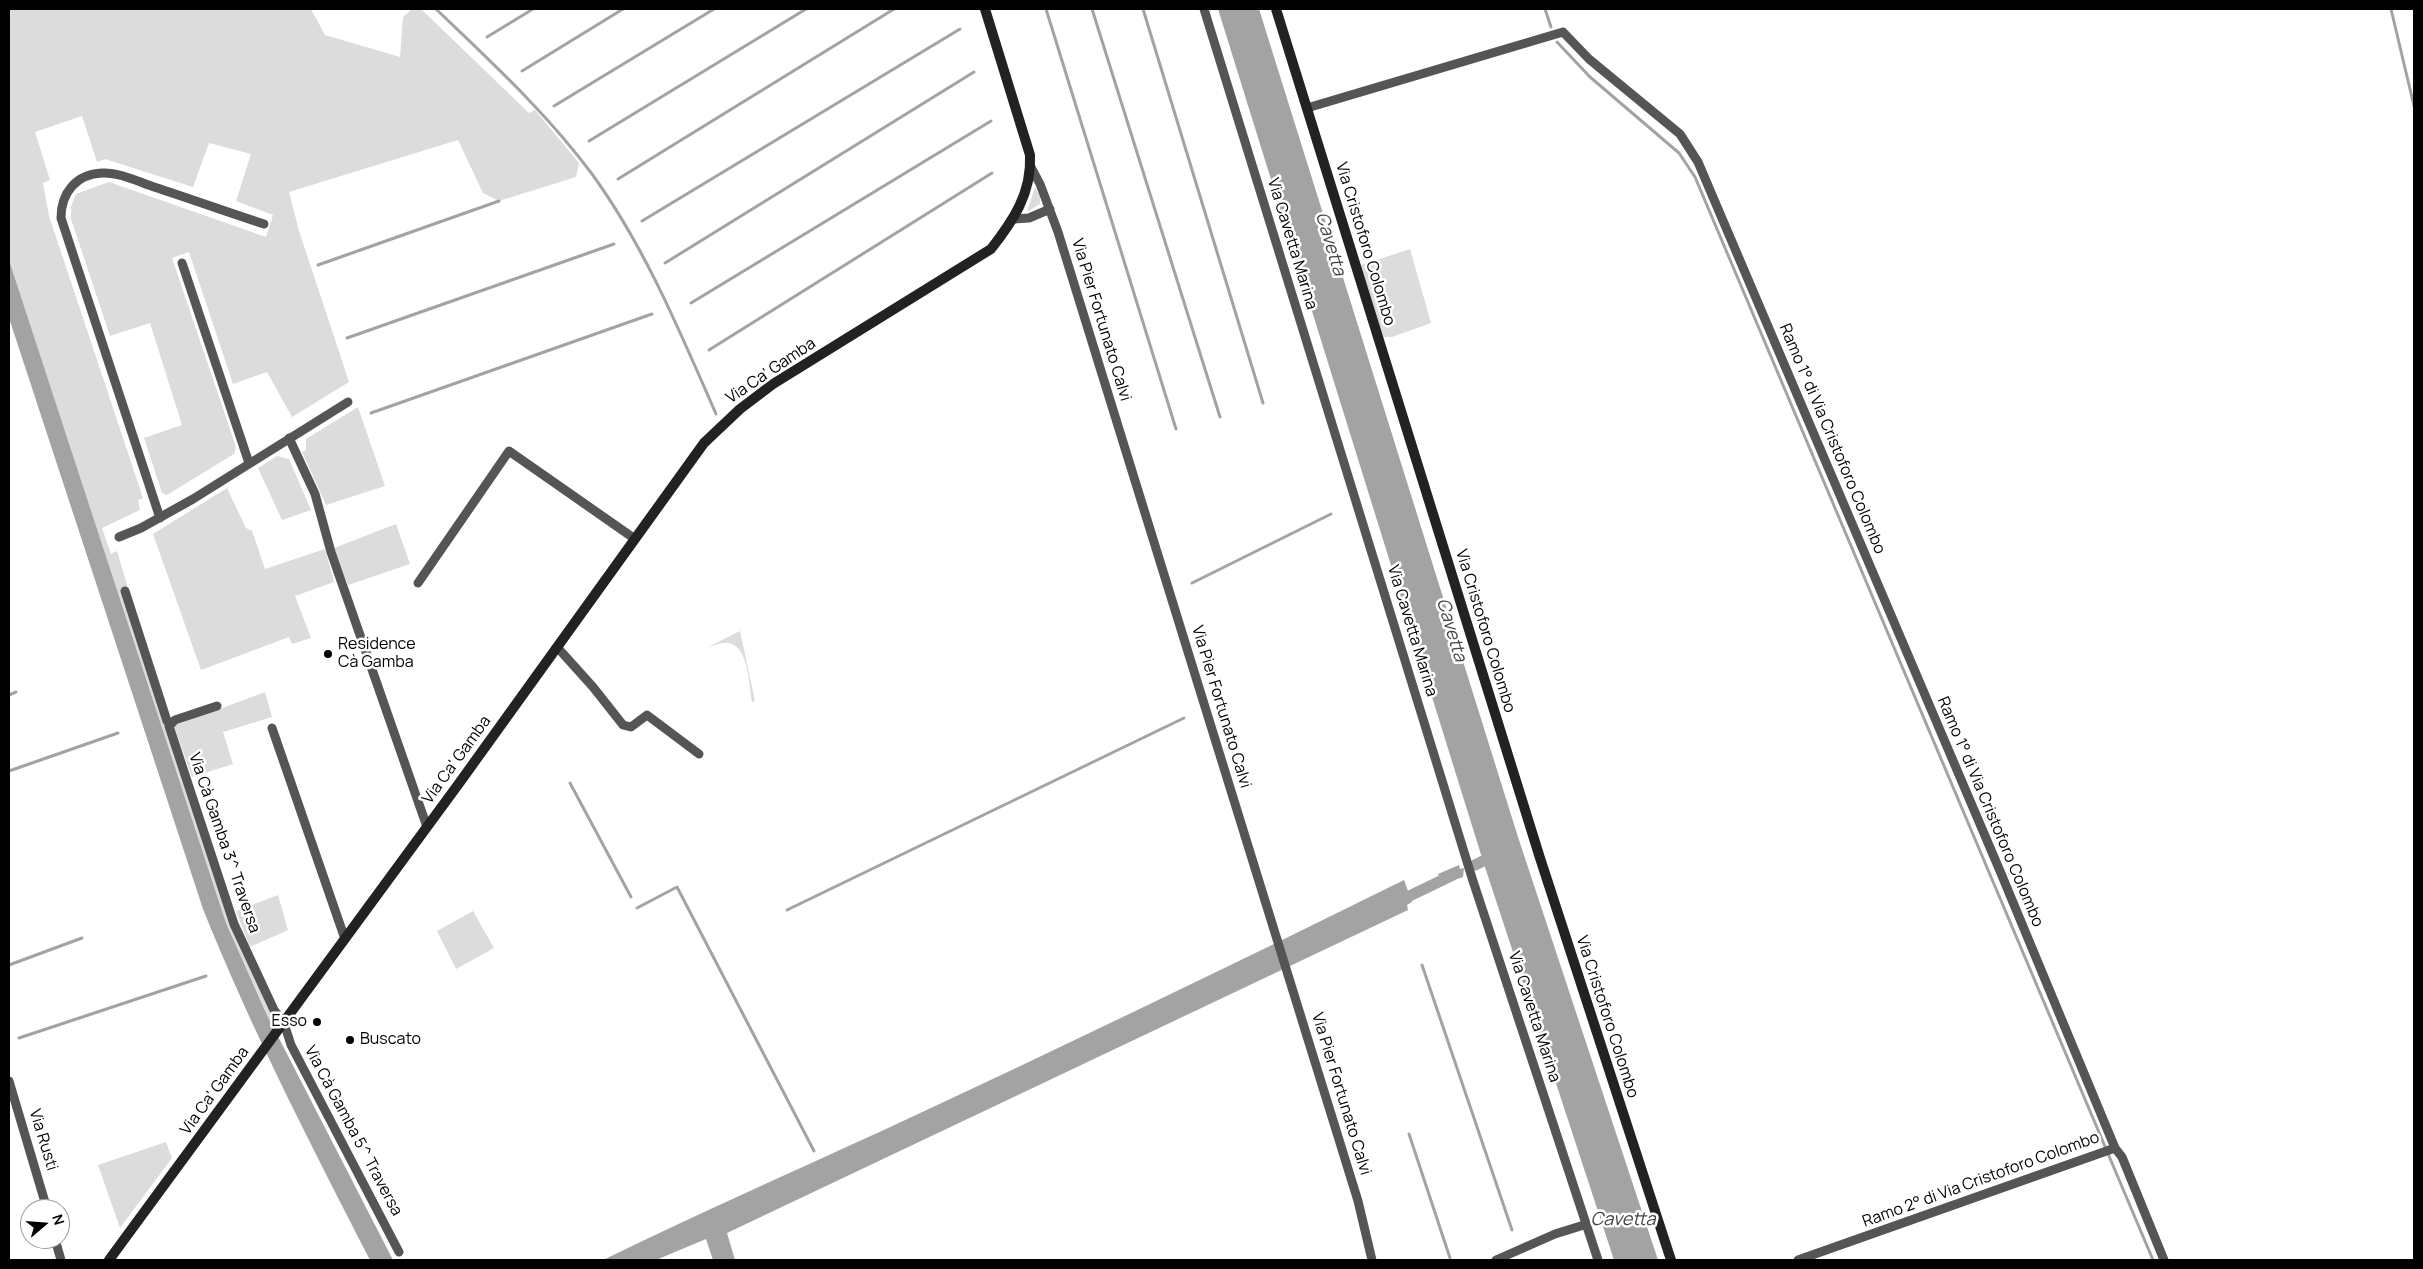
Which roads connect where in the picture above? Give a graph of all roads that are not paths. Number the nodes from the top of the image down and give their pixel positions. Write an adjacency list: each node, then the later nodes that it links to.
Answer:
1 (985, 9): 5 (street, Via Ca' Gamba)
2 (1204, 9): 29 (street, Via Cavetta Marina)
3 (1276, 9): 4 (street, Via Cristoforo Colombo)
4 (1307, 108): 27 (street, Ramo 1° di Via Cristoforo Colombo); 35 (street, Via Cristoforo Colombo)
5 (1031, 167): 6 (street, Via Pier Fortunato Calvi); 7 (street, Via Ca' Gamba)
6 (1050, 209): 7 (street); 32 (street, Via Pier Fortunato Calvi)
7 (1014, 219): 15 (street, Via Ca' Gamba)
8 (264, 224): 13 (street)
9 (182, 263): 12 (street)
10 (348, 402): 11 (street)
11 (289, 438): 12 (street); 23 (street)
12 (249, 463): 13 (street)
13 (160, 518): 14 (street)
14 (118, 537)
15 (635, 539): 16 (street); 18 (street, Via Ca' Gamba)
16 (418, 583)
17 (125, 591): 20 (street, Via Cà Gamba 3^ Traversa)
18 (557, 647): 22 (street); 23 (street, Via Ca' Gamba)
19 (217, 706): 20 (street)
20 (171, 724): 25 (street, Via Cà Gamba 3^ Traversa)
21 (272, 728): 24 (street)
22 (699, 754)
23 (428, 827): 24 (street, Via Ca' Gamba)
24 (346, 939): 25 (street, Via Ca' Gamba)
25 (284, 1023): 30 (street, Via Cà Gamba 5^ Traversa); 31 (street, Via Ca' Gamba)
26 (9, 1081): 28 (street, Via Rusti)
27 (2113, 1149): 36 (street, Ramo 2° di Via Cristoforo Colombo); 37 (street, Ramo 2° di Via Cristoforo Colombo)
28 (44, 1199)
29 (1586, 1224): 33 (street); 34 (street, Via Cavetta Marina)
30 (399, 1252)
31 (109, 1260)
32 (1372, 1260)
33 (1496, 1260)
34 (1598, 1260)
35 (1671, 1260)
36 (1798, 1260)
37 (2164, 1260)

